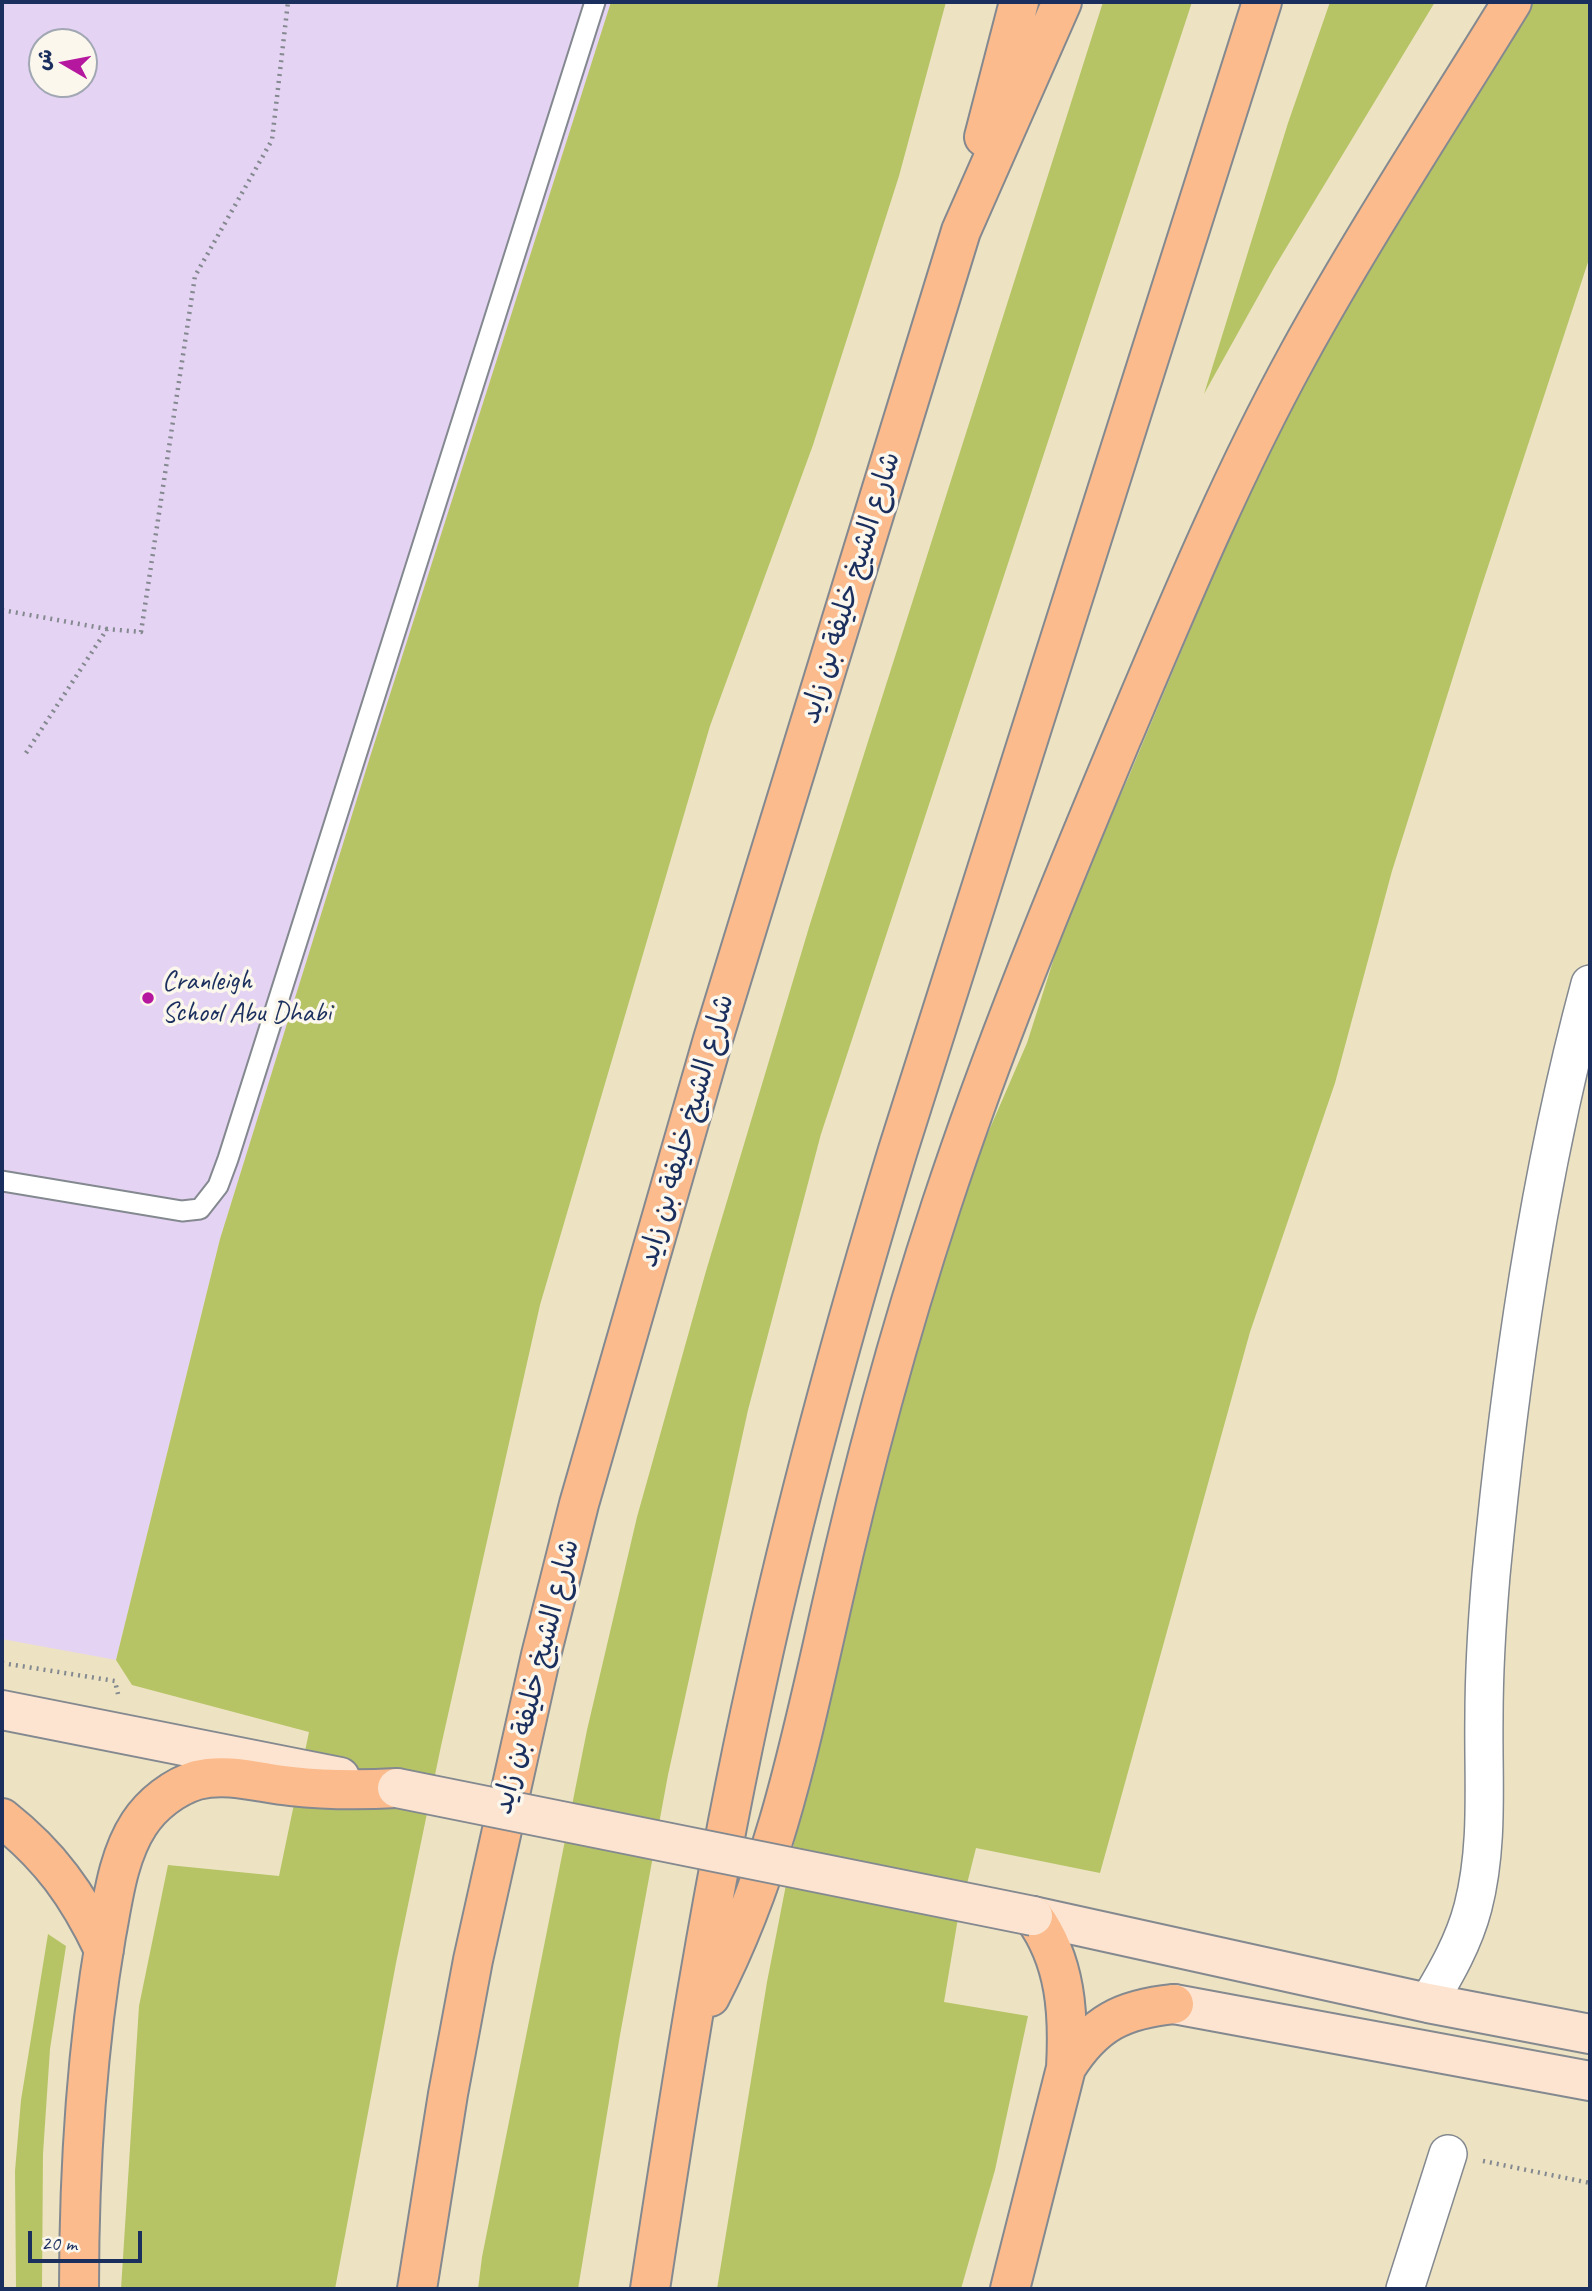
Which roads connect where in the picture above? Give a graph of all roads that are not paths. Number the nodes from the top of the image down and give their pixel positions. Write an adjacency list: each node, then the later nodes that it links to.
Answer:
1 (595, 2): 10 (lane)
2 (1019, 2): 8 (highway)
3 (1062, 2): 8 (highway, شارع الشيخ خليفة بن زايد)
4 (1262, 2): 7 (highway)
5 (1289, 2): 7 (highway)
6 (1512, 2): 19 (highway)
7 (1232, 95): 19 (highway)
8 (961, 231): 24 (highway, شارع الشيخ خليفة بن زايد)
9 (1590, 984): 16 (street)
10 (2, 1181)
11 (2, 1710): 12 (street)
12 (397, 1788): 14 (street, bridge); 15 (highway)
13 (2, 1818): 15 (highway)
14 (1032, 1916): 16 (street); 20 (highway)
15 (104, 1950): 23 (highway)
16 (1428, 2003): 18 (street)
17 (1174, 2004): 20 (highway); 21 (street)
18 (1590, 2034)
19 (690, 2036): 25 (highway)
20 (1066, 2068): 26 (highway)
21 (1590, 2081)
22 (1448, 2154): 27 (street)
23 (79, 2289)
24 (417, 2289)
25 (650, 2289)
26 (1010, 2289)
27 (1405, 2289)

